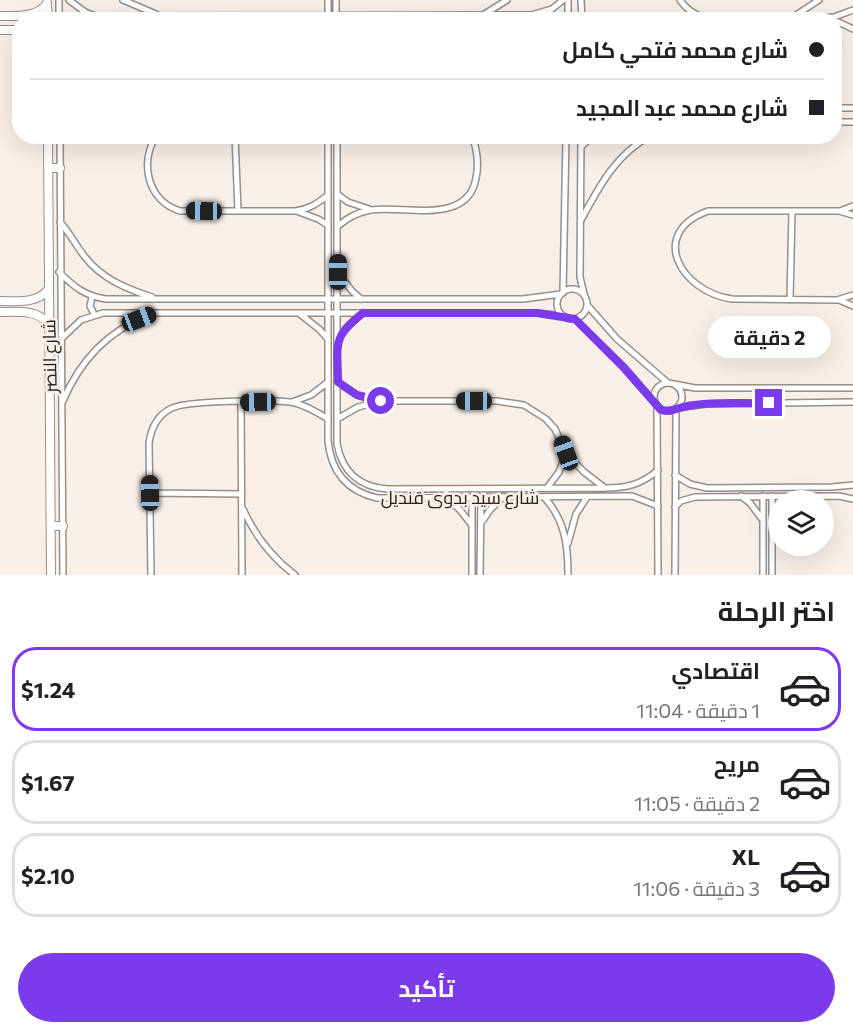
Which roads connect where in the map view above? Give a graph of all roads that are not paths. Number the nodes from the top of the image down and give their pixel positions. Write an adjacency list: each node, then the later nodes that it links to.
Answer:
1 (69, 0): 7 (street)
2 (123, 0): 8 (street)
3 (507, 0): 9 (street)
4 (563, 0): 10 (street)
5 (680, 0): 11 (street)
6 (819, 0): 12 (street)
7 (85, 12)
8 (151, 12)
9 (488, 12)
10 (542, 12)
11 (691, 12)
12 (800, 12)
13 (853, 103): 14 (street)
14 (850, 108)
15 (48, 144): 26 (street, شارع النصر)
16 (60, 144): 27 (street)
17 (153, 144): 32 (street)
18 (235, 144): 32 (street)
19 (328, 144): 29 (street, شارع سيد بدوى قنديل)
20 (337, 144): 28 (street, شارع سيد بدوى قنديل)
21 (475, 144): 31 (street)
22 (566, 144): 44 (street)
23 (584, 144): 25 (street)
24 (639, 144): 37 (street)
25 (581, 147): 37 (street)
26 (48, 168): 27 (street); 43 (street, شارع النصر)
27 (60, 168): 38 (street)
28 (337, 194): 31 (street); 40 (street, شارع سيد بدوى قنديل)
29 (328, 195): 33 (street); 39 (street, شارع سيد بدوى قنديل)
30 (853, 206): 35 (street)
31 (373, 210): 40 (street)
32 (238, 211): 33 (street)
33 (295, 211): 39 (street)
34 (792, 211): 35 (street); 52 (street); 52 (street)
35 (839, 211): 36 (street)
36 (853, 216)
37 (580, 221): 45 (street)
38 (60, 222): 41 (street); 48 (street)
39 (328, 225): 49 (street, شارع سيد بدوى قنديل)
40 (338, 226): 42 (street, شارع سيد بدوى قنديل)
41 (59, 272): 47 (street); 69 (street)
42 (338, 272): 50 (street, شارع سيد بدوى قنديل); 51 (street)
43 (48, 290): 54 (street); 66 (street, شارع النصر)
44 (562, 293): 45 (street); 51 (street); 64 (street)
45 (584, 294): 55 (street)
46 (853, 295): 53 (street)
47 (92, 297): 48 (street); 63 (street)
48 (157, 299): 49 (street)
49 (328, 299): 50 (street); 60 (street, شارع سيد بدوى قنديل)
50 (338, 299): 51 (street); 61 (street, شارع سيد بدوى قنديل)
51 (361, 299)
52 (790, 300): 53 (street)
53 (837, 300): 56 (street)
54 (0, 301)
55 (588, 306): 65 (street); 72 (street)
56 (853, 306)
57 (0, 312): 66 (street)
58 (155, 313): 59 (street); 63 (street); 75 (street)
59 (298, 313): 60 (street); 67 (street)
60 (328, 313): 61 (street); 67 (street, شارع سيد بدوى قنديل)
61 (338, 313): 62 (street); 68 (street, شارع سيد بدوى قنديل)
62 (363, 313): 64 (street); 68 (street)
63 (94, 314): 69 (street)
64 (564, 316): 65 (street)
65 (575, 319): 79 (street)
66 (49, 325): 111 (street, شارع النصر)
67 (328, 339): 70 (street, شارع سيد بدوى قنديل)
68 (338, 339): 71 (street, شارع سيد بدوى قنديل)
69 (60, 340): 75 (street)
70 (328, 382): 76 (street); 81 (street, شارع سيد بدوى قنديل)
71 (338, 382): 74 (street); 82 (street, شارع سيد بدوى قنديل)
72 (671, 384): 73 (street); 79 (street); 80 (street)
73 (853, 388)
74 (381, 401): 82 (street); 83 (street)
75 (63, 402): 112 (street)
76 (291, 402): 78 (street); 81 (street)
77 (853, 402): 80 (street)
78 (241, 403): 91 (street); 92 (street)
79 (656, 405): 80 (street); 84 (street)
80 (677, 409): 85 (street)
81 (328, 419): 103 (street, شارع سيد بدوى قنديل)
82 (337, 419): 90 (street, شارع سيد بدوى قنديل)
83 (566, 453): 88 (street); 89 (street)
84 (658, 470): 87 (street, شارع سيد بدوى قنديل); 106 (street)
85 (675, 475): 86 (street); 107 (street)
86 (853, 485)
87 (631, 486): 89 (street, شارع سيد بدوى قنديل); 94 (street)
88 (547, 488): 89 (street, شارع سيد بدوى قنديل); 90 (street, شارع سيد بدوى قنديل)
89 (605, 488)
90 (446, 489): 103 (street)
91 (150, 493): 92 (street); 117 (street)
92 (242, 494): 105 (street)
93 (587, 496): 94 (street, شارع سيد بدوى قنديل); 102 (street, شارع سيد بدوى قنديل); 113 (street)
94 (632, 496): 106 (street, شارع سيد بدوى قنديل)
95 (741, 496): 96 (street); 107 (street); 108 (street)
96 (763, 496): 97 (street); 108 (street)
97 (768, 496)
98 (834, 496): 104 (street)
99 (472, 497): 100 (street, شارع سيد بدوى قنديل); 103 (street, شارع سيد بدوى قنديل); 109 (street)
100 (481, 497): 101 (street, شارع سيد بدوى قنديل); 110 (street)
101 (503, 497): 102 (street, شارع سيد بدوى قنديل); 110 (street)
102 (544, 497): 113 (street)
103 (446, 498): 109 (street)
104 (853, 499)
105 (242, 506): 118 (street); 119 (street)
106 (658, 506): 123 (street)
107 (675, 507): 124 (street)
108 (763, 522): 125 (street)
109 (472, 525): 120 (street)
110 (480, 525): 121 (street)
111 (51, 526): 112 (street); 115 (street, شارع النصر)
112 (63, 526): 116 (street)
113 (567, 545): 122 (street)
114 (772, 556): 126 (street)
115 (51, 575)
116 (63, 575)
117 (151, 575)
118 (242, 575)
119 (295, 575)
120 (472, 575)
121 (480, 575)
122 (568, 575)
123 (658, 575)
124 (675, 575)
125 (763, 575)
126 (772, 575)

